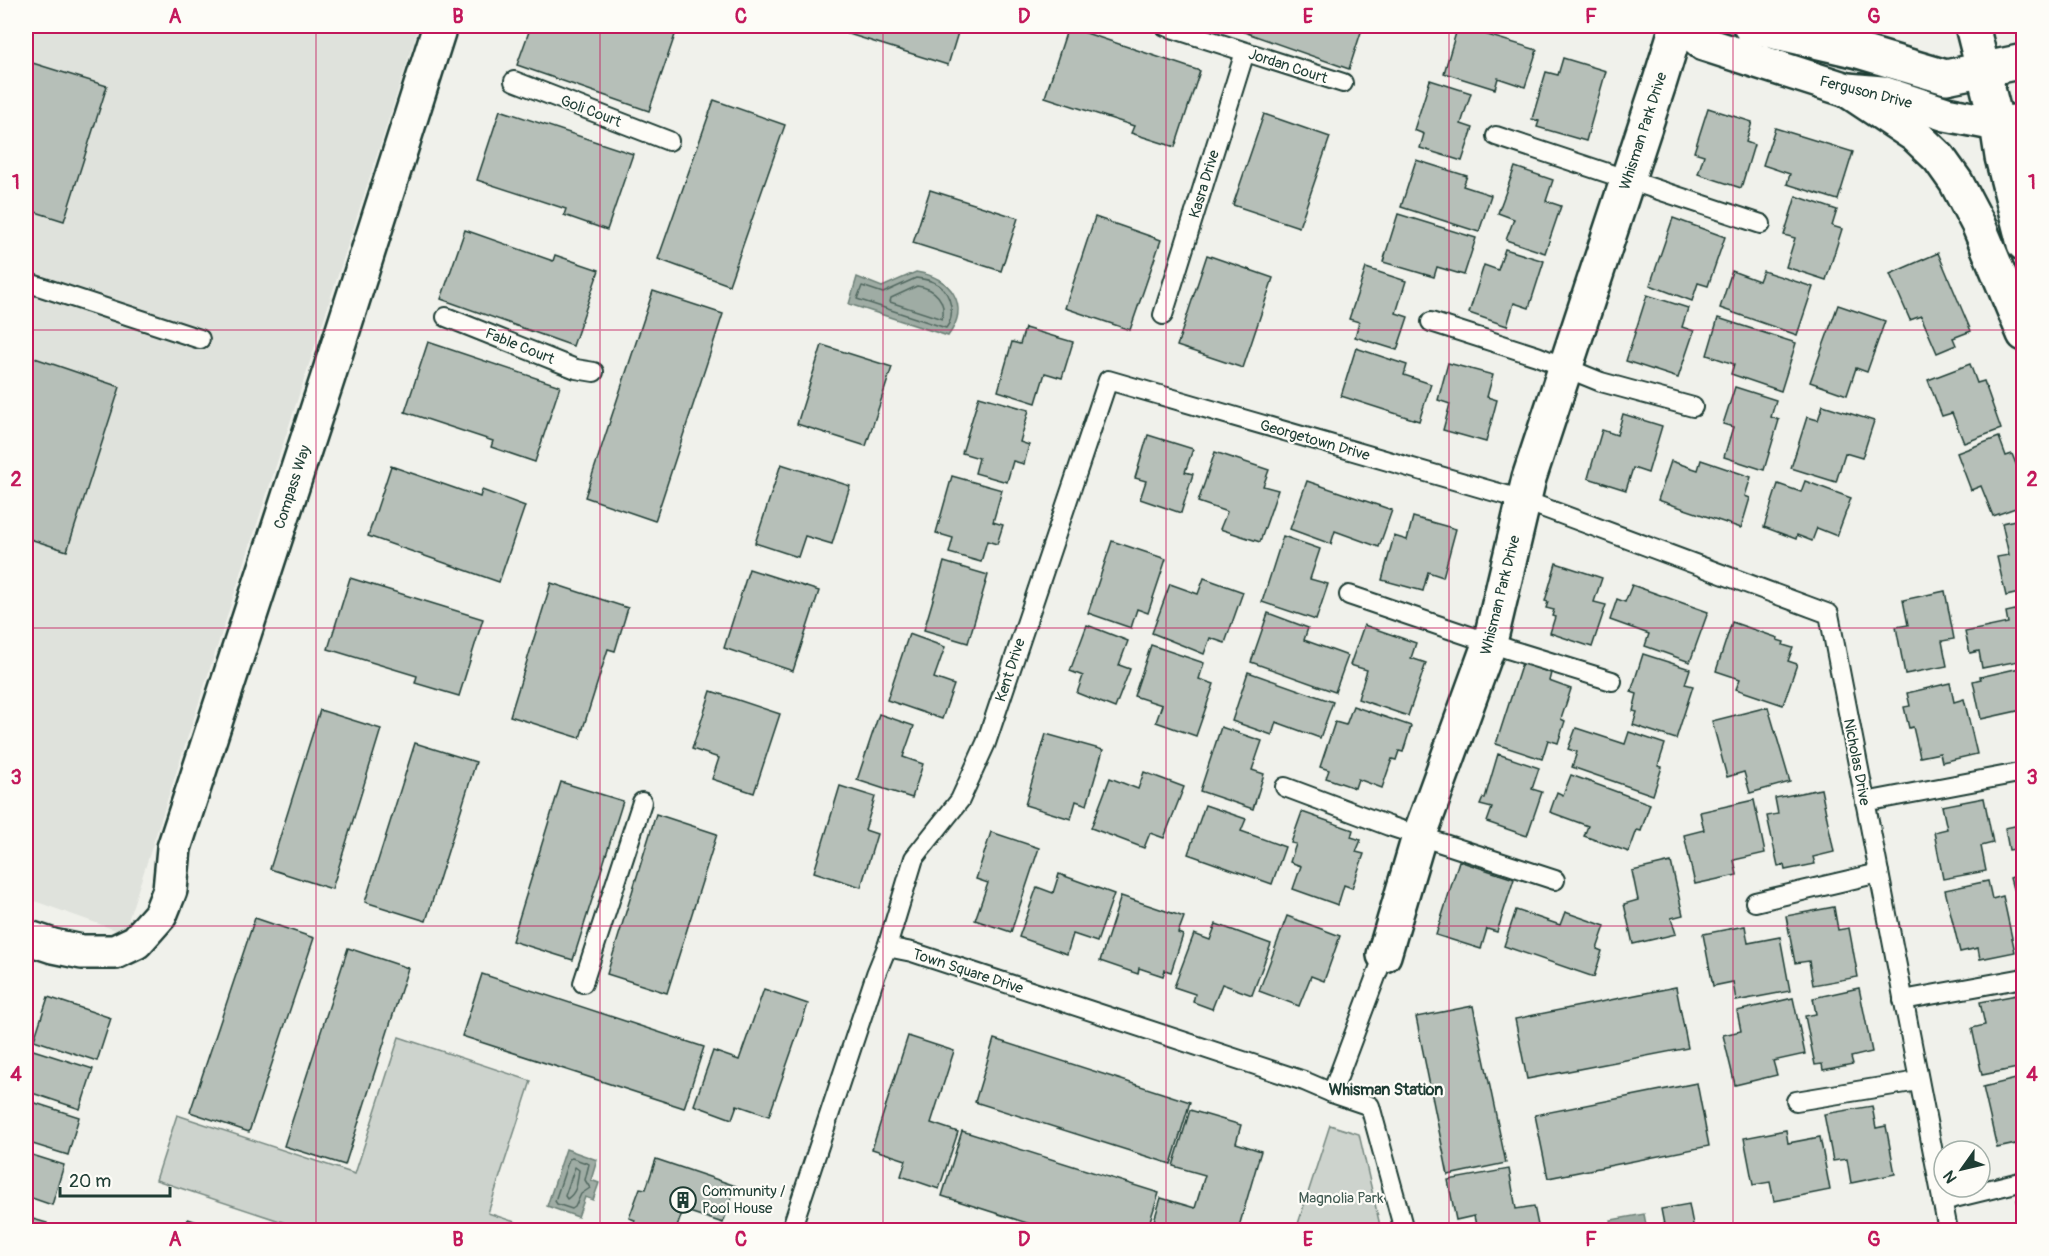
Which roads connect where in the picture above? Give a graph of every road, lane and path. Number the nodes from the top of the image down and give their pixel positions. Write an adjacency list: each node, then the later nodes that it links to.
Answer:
1 (440, 26): 42 (main road, Compass Way)
2 (1165, 26): 8 (lane, Jordan Court)
3 (1677, 26): 17 (main road, Whisman Park Drive)
4 (1683, 26): 13 (main road, Ferguson Drive)
5 (1849, 26): 7 (main road)
6 (1972, 26): 10 (main road)
7 (1765, 29): 10 (main road)
8 (1245, 52): 12 (lane, Jordan Court); 21 (lane, Kasra Drive)
9 (2024, 61): 10 (main road)
10 (1984, 69): 14 (main road)
11 (514, 81): 16 (lane, Goli Court)
12 (1343, 83)
13 (1847, 90): 14 (main road, Ferguson Drive); 24 (main road)
14 (2010, 122): 19 (main road)
15 (1496, 136): 17 (lane)
16 (669, 141)
17 (1627, 180): 18 (lane); 26 (main road, Whisman Park Drive)
18 (1761, 224)
19 (2024, 244)
20 (26, 282): 25 (lane)
21 (1163, 315)
22 (446, 317): 27 (lane, Fable Court)
23 (1431, 322): 26 (lane)
24 (2024, 334)
25 (200, 339)
26 (1565, 366): 29 (lane); 30 (main road, Whisman Park Drive)
27 (594, 372)
28 (1108, 380): 30 (lane, Georgetown Drive); 43 (lane, Kent Drive)
29 (1693, 407)
30 (1523, 500): 32 (main road, Whisman Park Drive); 37 (lane, Nicholas Drive)
31 (1349, 595): 32 (lane)
32 (1490, 642): 33 (lane); 38 (main road, Whisman Park Drive)
33 (1612, 681)
34 (2024, 772): 37 (lane)
35 (1286, 787): 38 (lane)
36 (642, 802): 46 (lane)
37 (1865, 802): 39 (lane, Nicholas Drive)
38 (1419, 837): 40 (lane); 44 (main road, Whisman Park Drive)
39 (1879, 873): 41 (lane); 47 (lane, Nicholas Drive)
40 (1555, 880)
41 (1755, 902)
42 (26, 937)
43 (887, 946): 49 (lane, Town Square Drive); 53 (lane)
44 (1384, 955): 49 (lane, Whisman Park Drive)
45 (2024, 978): 47 (lane)
46 (583, 983)
47 (1903, 999): 48 (lane, Nicholas Drive)
48 (1918, 1081): 50 (lane); 52 (lane, Nicholas Drive)
49 (1332, 1093): 54 (lane)
50 (1796, 1101)
51 (2024, 1182): 52 (lane)
52 (1942, 1201): 55 (lane, Nicholas Drive)
53 (791, 1230)
54 (1404, 1230)
55 (1948, 1230)

